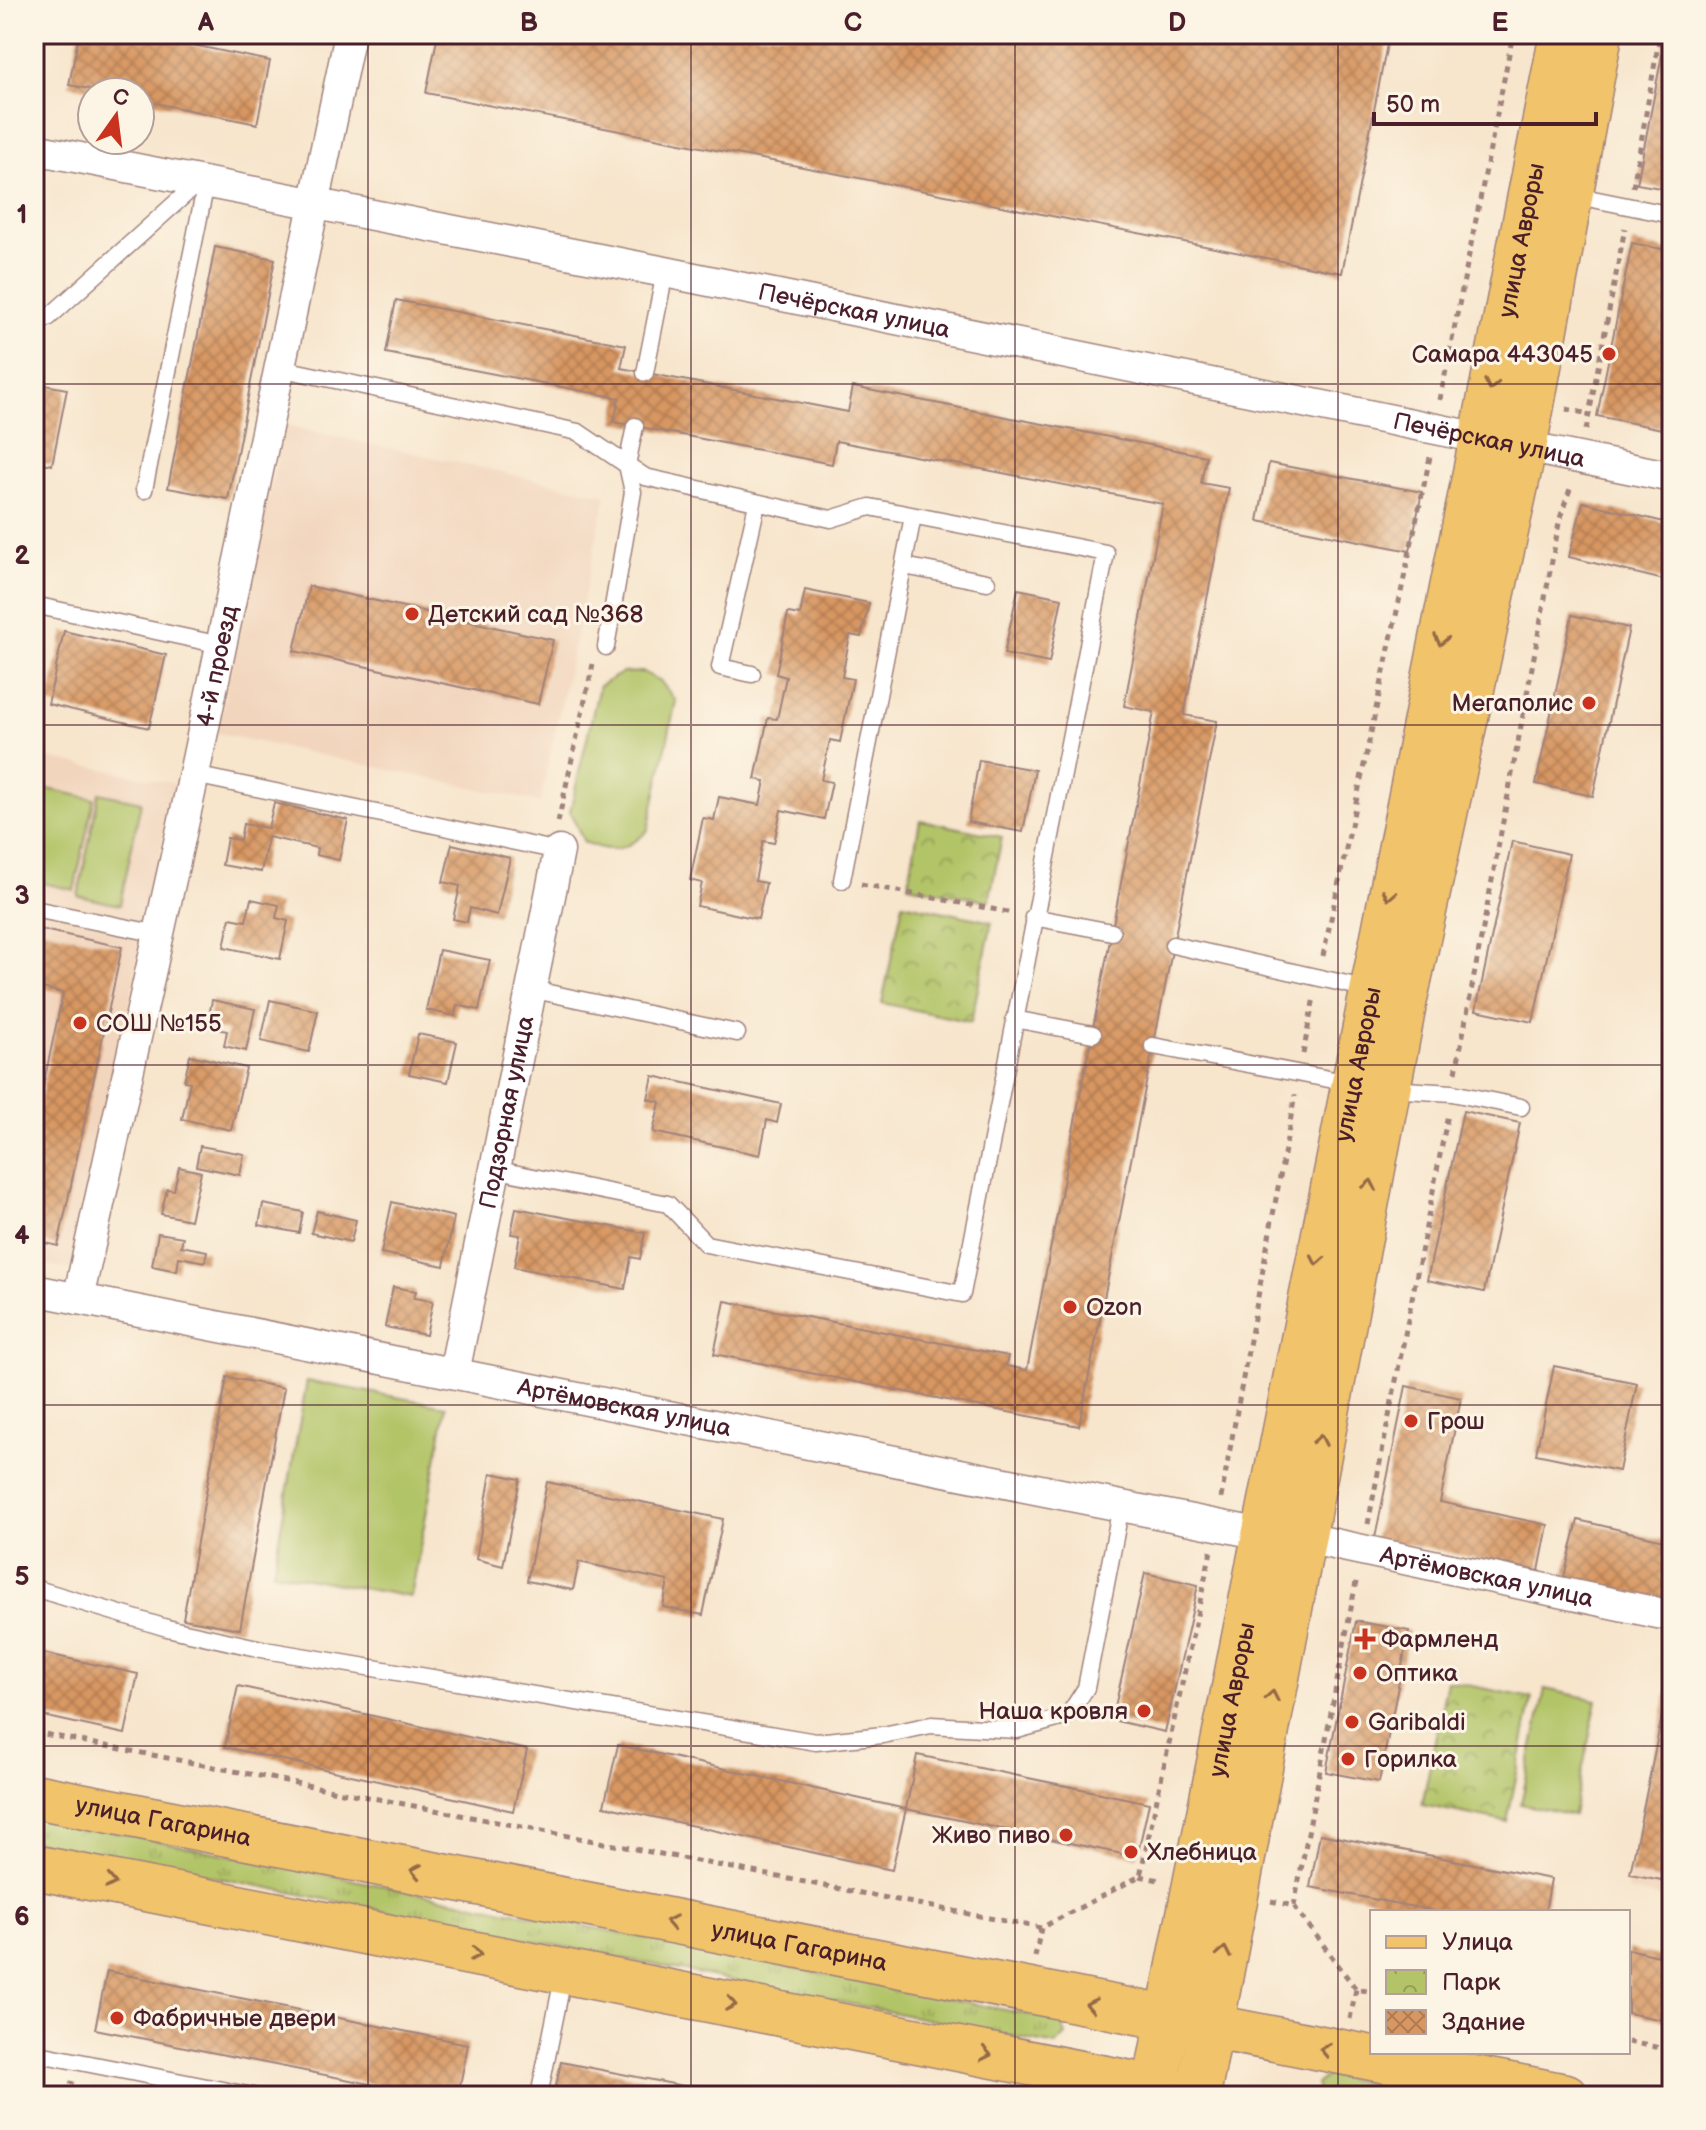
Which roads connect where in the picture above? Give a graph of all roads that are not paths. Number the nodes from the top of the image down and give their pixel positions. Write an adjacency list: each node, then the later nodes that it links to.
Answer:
1 (350, 34): 7 (street, 4-й проезд)
2 (1562, 34): 14 (main road, улица Авроры, one-way to 14)
3 (1600, 34): 6 (main road, улица Авроры)
4 (34, 149): 5 (street, Печёрская улица)
5 (203, 182): 7 (street, Печёрская улица); 10 (lane); 18 (lane)
6 (1571, 195): 8 (lane); 15 (main road, улица Авроры)
7 (313, 203): 9 (street, Печёрская улица); 11 (street, 4-й проезд)
8 (1672, 215)
9 (665, 272): 12 (lane); 14 (street, Печёрская улица)
10 (34, 315)
11 (279, 368): 16 (lane); 24 (street, 4-й проезд)
12 (645, 373)
13 (635, 426): 16 (lane)
14 (1480, 438): 15 (street, Печёрская улица); 36 (main road, улица Авроры, one-way to 36)
15 (1524, 448): 17 (street, Печёрская улица); 41 (main road, улица Авроры)
16 (627, 465): 19 (lane); 25 (lane)
17 (1672, 477)
18 (144, 490)
19 (757, 504): 20 (lane); 26 (lane)
20 (913, 516): 21 (lane); 31 (lane)
21 (904, 566): 22 (lane); 29 (lane)
22 (987, 582)
23 (34, 605): 24 (lane)
24 (221, 645): 27 (street, 4-й проезд)
25 (606, 647)
26 (752, 674)
27 (194, 775): 28 (lane); 33 (street, 4-й проезд)
28 (559, 851): 35 (street, Подзорная улица)
29 (842, 880)
30 (34, 909): 33 (lane)
31 (1033, 917): 32 (lane); 37 (lane)
32 (1112, 932)
33 (159, 934): 45 (street, 4-й проезд)
34 (1173, 945): 36 (lane)
35 (530, 989): 38 (lane); 43 (street, Подзорная улица)
36 (1370, 990): 41 (main road, улица Авроры)
37 (1014, 1019): 39 (lane); 43 (lane)
38 (737, 1033)
39 (1093, 1034)
40 (1153, 1046): 41 (lane)
41 (1370, 1086): 42 (lane); 48 (main road, улица Авроры)
42 (1521, 1107)
43 (493, 1169): 46 (street, Подзорная улица)
44 (34, 1290): 45 (street, Артёмовская улица)
45 (78, 1299): 46 (street, Артёмовская улица)
46 (454, 1373): 47 (street, Артёмовская улица)
47 (1121, 1506): 48 (street, Артёмовская улица); 49 (lane)
48 (1282, 1535): 50 (street, Артёмовская улица); 54 (main road, улица Авроры); 55 (main road, улица Авроры, one-way to 48)
49 (34, 1588)
50 (1672, 1616)
51 (34, 1796): 54 (main road, улица Гагарина, one-way to 51)
52 (34, 1867): 53 (main road, one-way to 53)
53 (564, 1971): 57 (main road, one-way to 57); 59 (lane)
54 (1167, 2020): 55 (main road, улица Гагарина); 57 (main road, улица Авроры)
55 (1210, 2028): 60 (main road, улица Авроры); 61 (main road, улица Гагарина, one-way to 55)
56 (34, 2053): 58 (lane)
57 (1154, 2092): 60 (main road)
58 (253, 2096)
59 (539, 2096)
60 (1198, 2096)
61 (1566, 2096)

